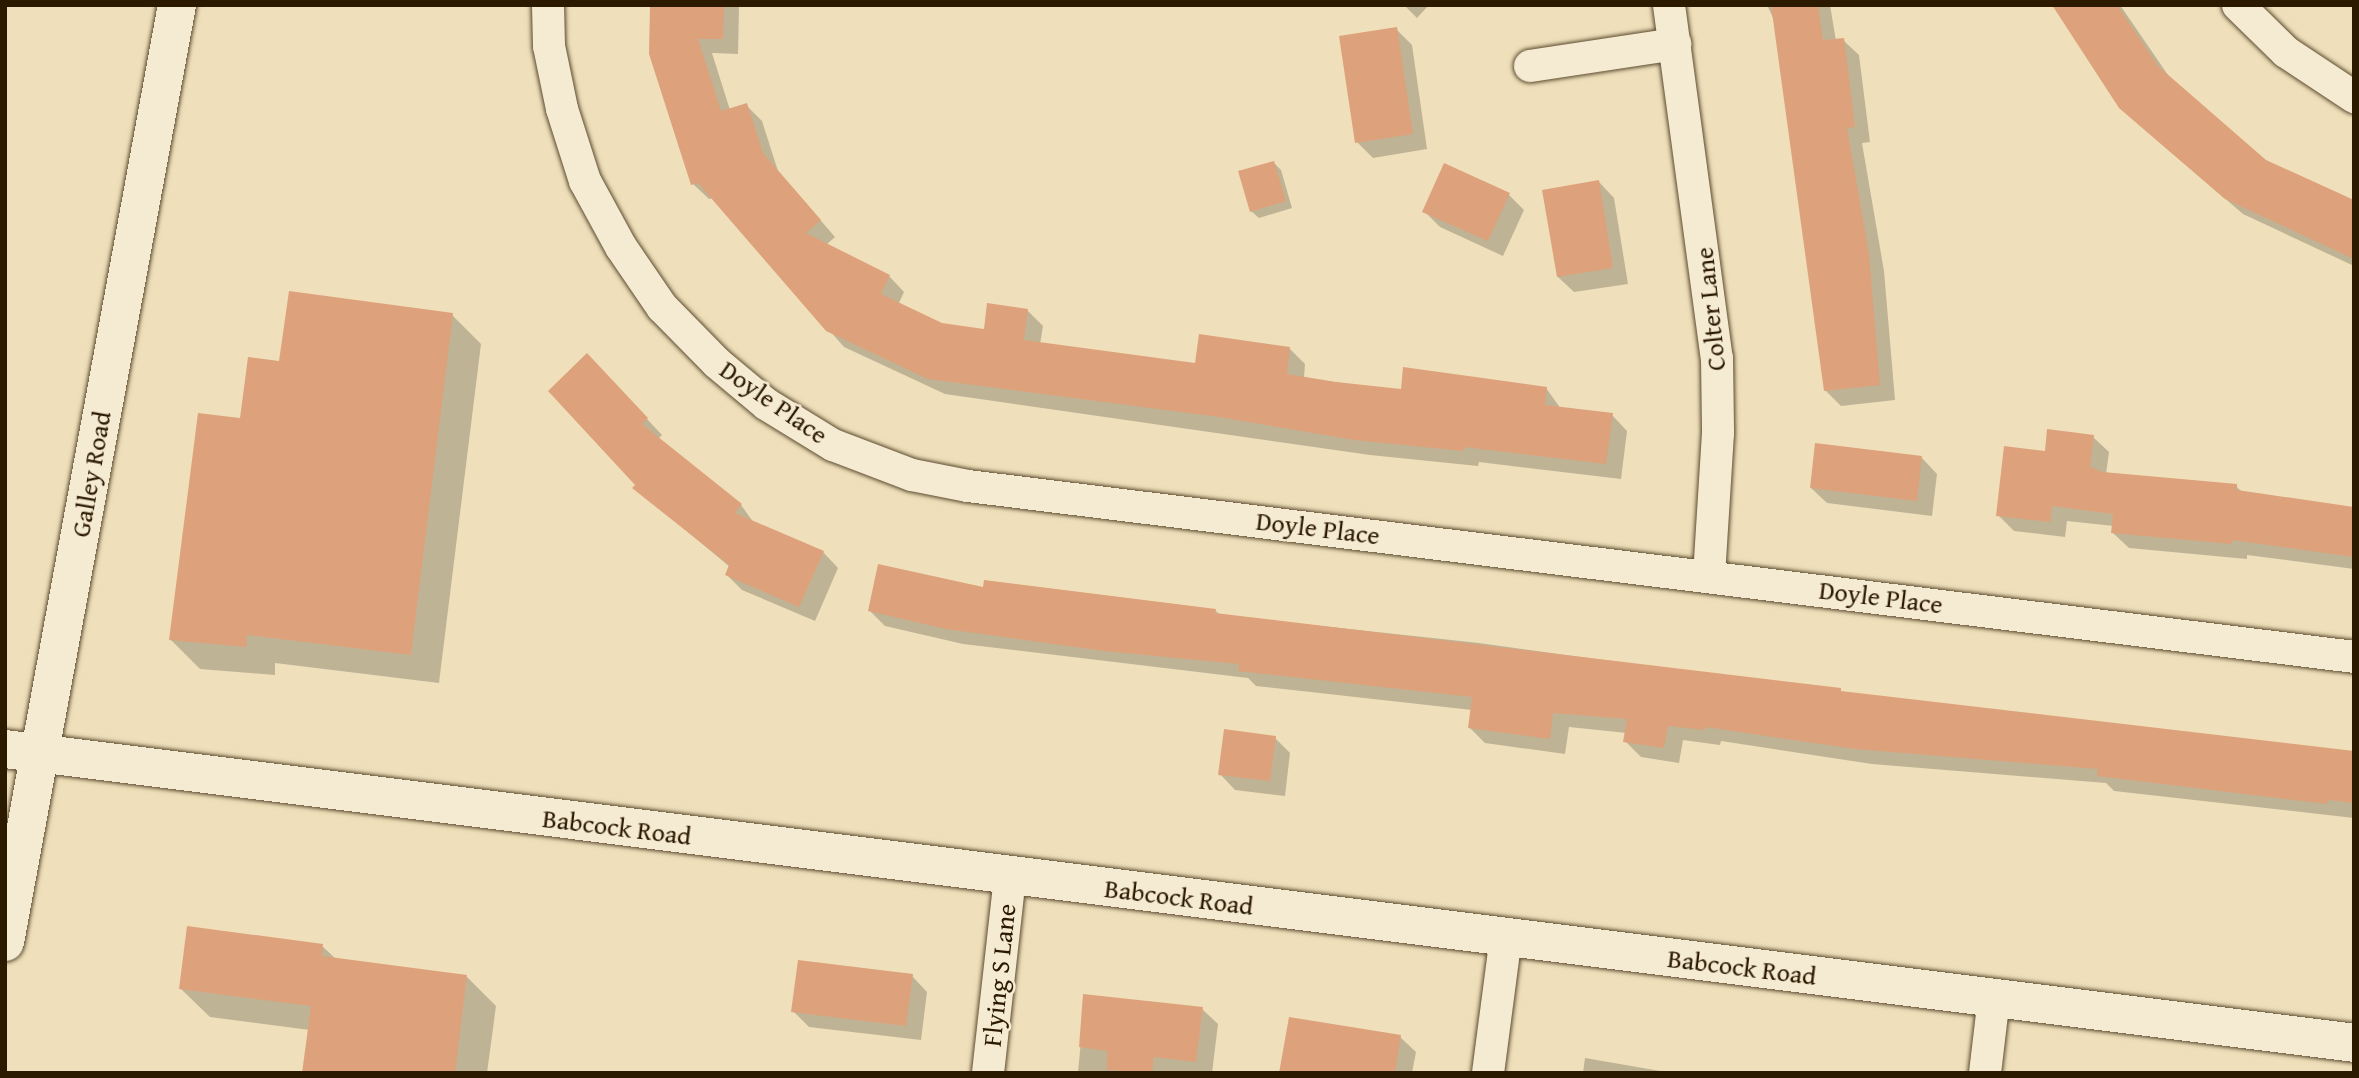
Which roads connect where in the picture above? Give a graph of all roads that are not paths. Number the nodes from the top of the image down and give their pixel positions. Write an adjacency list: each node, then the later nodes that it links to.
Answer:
1 (177, 5): 10 (street, Galley Road)
2 (548, 5): 8 (street, Doyle Place)
3 (1669, 5): 5 (street, Colter Lane)
4 (2238, 5): 7 (street)
5 (1675, 44): 6 (street); 8 (street, Colter Lane)
6 (1530, 66)
7 (2354, 97)
8 (1709, 576): 9 (street, Doyle Place)
9 (2354, 657)
10 (23, 751): 11 (street, Babcock Road); 13 (street, Galley Road)
11 (1010, 877): 12 (street, Babcock Road); 16 (street, Flying S Lane)
12 (1506, 937): 14 (street, Babcock Road); 17 (street)
13 (5, 943)
14 (1994, 998): 15 (street, Babcock Road); 18 (street)
15 (2354, 1043)
16 (988, 1073)
17 (1488, 1073)
18 (1985, 1073)

